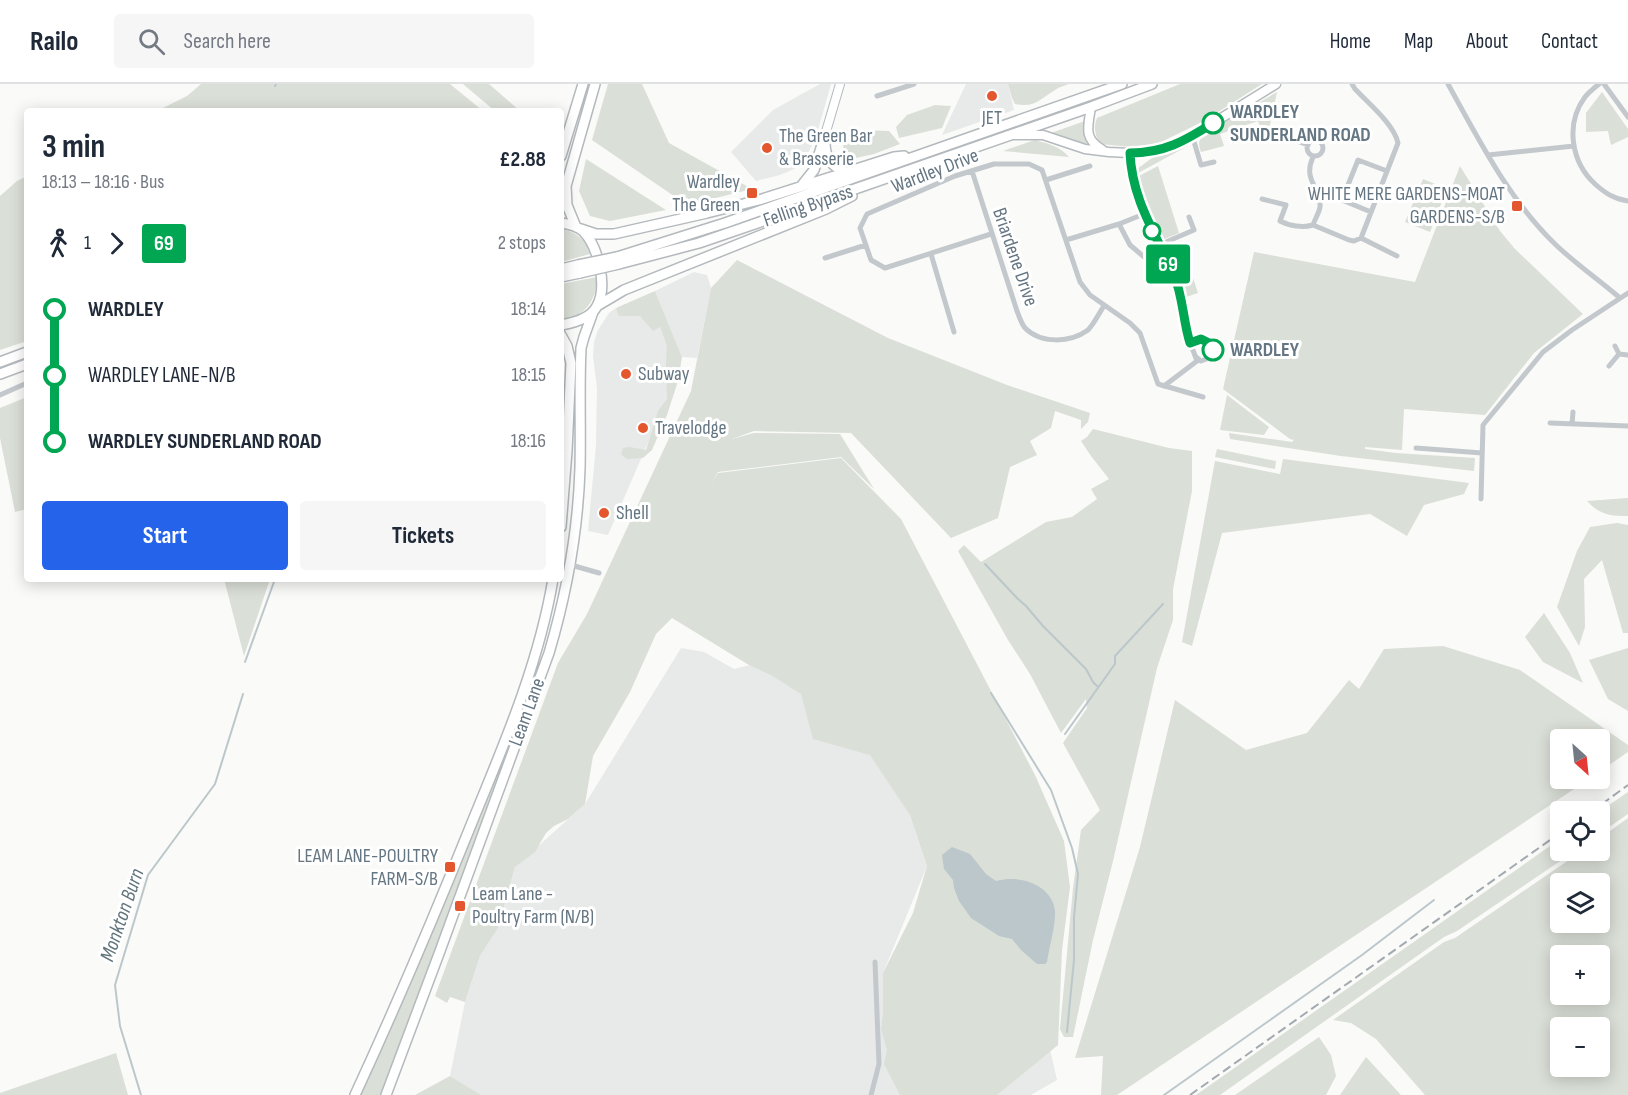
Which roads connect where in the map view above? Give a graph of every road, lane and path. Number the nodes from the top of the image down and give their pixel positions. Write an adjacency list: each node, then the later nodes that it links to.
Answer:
1 (583, 84): 21 (highway)
2 (596, 84): 45 (highway, Leam Lane)
3 (840, 84): 17 (main road)
4 (887, 84): 13 (street)
5 (914, 84): 13 (street)
6 (1122, 84): 25 (highway, Felling Bypass)
7 (1152, 84): 15 (highway, Felling Bypass)
8 (1276, 84): 19 (main road)
9 (1352, 84): 32 (street)
10 (1448, 84): 27 (street)
11 (1599, 84): 23 (street)
12 (1604, 84): 16 (street)
13 (891, 91): 14 (street)
14 (877, 96)
15 (1091, 107): 18 (highway, Felling Bypass); 24 (main road)
16 (1628, 117)
17 (825, 135): 33 (highway); 36 (highway)
18 (1009, 135): 24 (main road); 34 (highway, Felling Bypass)
19 (1192, 135): 26 (main road); 29 (street)
20 (1286, 137): 22 (street)
21 (564, 145)
22 (1308, 145): 28 (street); 28 (street)
23 (1574, 146): 27 (street); 38 (street)
24 (1104, 151): 26 (main road)
25 (926, 153): 33 (highway); 54 (highway, Felling Bypass)
26 (1130, 153): 40 (street)
27 (1488, 155): 60 (street)
28 (1313, 157): 44 (street)
29 (1214, 162)
30 (1090, 166): 35 (street)
31 (972, 171): 35 (street, Wardley Drive); 46 (street, Briardene Drive); 49 (street, Wardley Drive)
32 (1387, 171): 39 (street); 39 (street)
33 (845, 173): 36 (highway)
34 (889, 177): 54 (highway, Felling Bypass); 62 (highway)
35 (1046, 180): 48 (street)
36 (800, 187): 45 (highway)
37 (1262, 199): 44 (street)
38 (1628, 201)
39 (1371, 212): 47 (street)
40 (1144, 214): 43 (street); 50 (street)
41 (1189, 217): 50 (street)
42 (564, 224): 45 (highway)
43 (1119, 224): 48 (street); 55 (street)
44 (1313, 225): 47 (street)
45 (579, 228): 62 (highway, Leam Lane)
46 (991, 234): 51 (street); 61 (street, Briardene Drive)
47 (1360, 238): 52 (street)
48 (1066, 240): 61 (street)
49 (866, 245): 51 (street); 53 (street)
50 (1159, 245): 66 (street)
51 (931, 254): 64 (street)
52 (1397, 256)
53 (825, 258)
54 (618, 260): 57 (highway, Felling Bypass, bridge)
55 (1150, 262)
56 (564, 269): 57 (highway, Felling Bypass)
57 (579, 269): 58 (highway, Felling Bypass)
58 (564, 276)
59 (1628, 293): 60 (street)
60 (1620, 298): 85 (street)
61 (1104, 306): 77 (street)
62 (595, 309): 63 (highway); 88 (highway, Leam Lane)
63 (564, 324)
64 (954, 332)
65 (564, 340): 86 (highway)
66 (1190, 343): 71 (street); 71 (street)
67 (1615, 346): 69 (street)
68 (24, 353): 72 (highway)
69 (1619, 354): 70 (street); 74 (street)
70 (1628, 355)
71 (1195, 356): 77 (street)
72 (0, 362)
73 (24, 365): 75 (highway)
74 (1609, 366)
75 (0, 374)
76 (24, 384): 78 (street)
77 (1164, 386): 79 (street)
78 (0, 395)
79 (1203, 397)
80 (1573, 412): 82 (street)
81 (1550, 423): 82 (street)
82 (1572, 424): 83 (street)
83 (1628, 426)
84 (1416, 448): 85 (street)
85 (1482, 453): 87 (street)
86 (564, 489)
87 (1481, 499)
88 (571, 564): 89 (street); 93 (highway, Leam Lane)
89 (599, 573)
90 (552, 582): 92 (highway, Leam Lane)
91 (875, 962): 94 (street)
92 (355, 1095)
93 (386, 1095)
94 (871, 1095)

